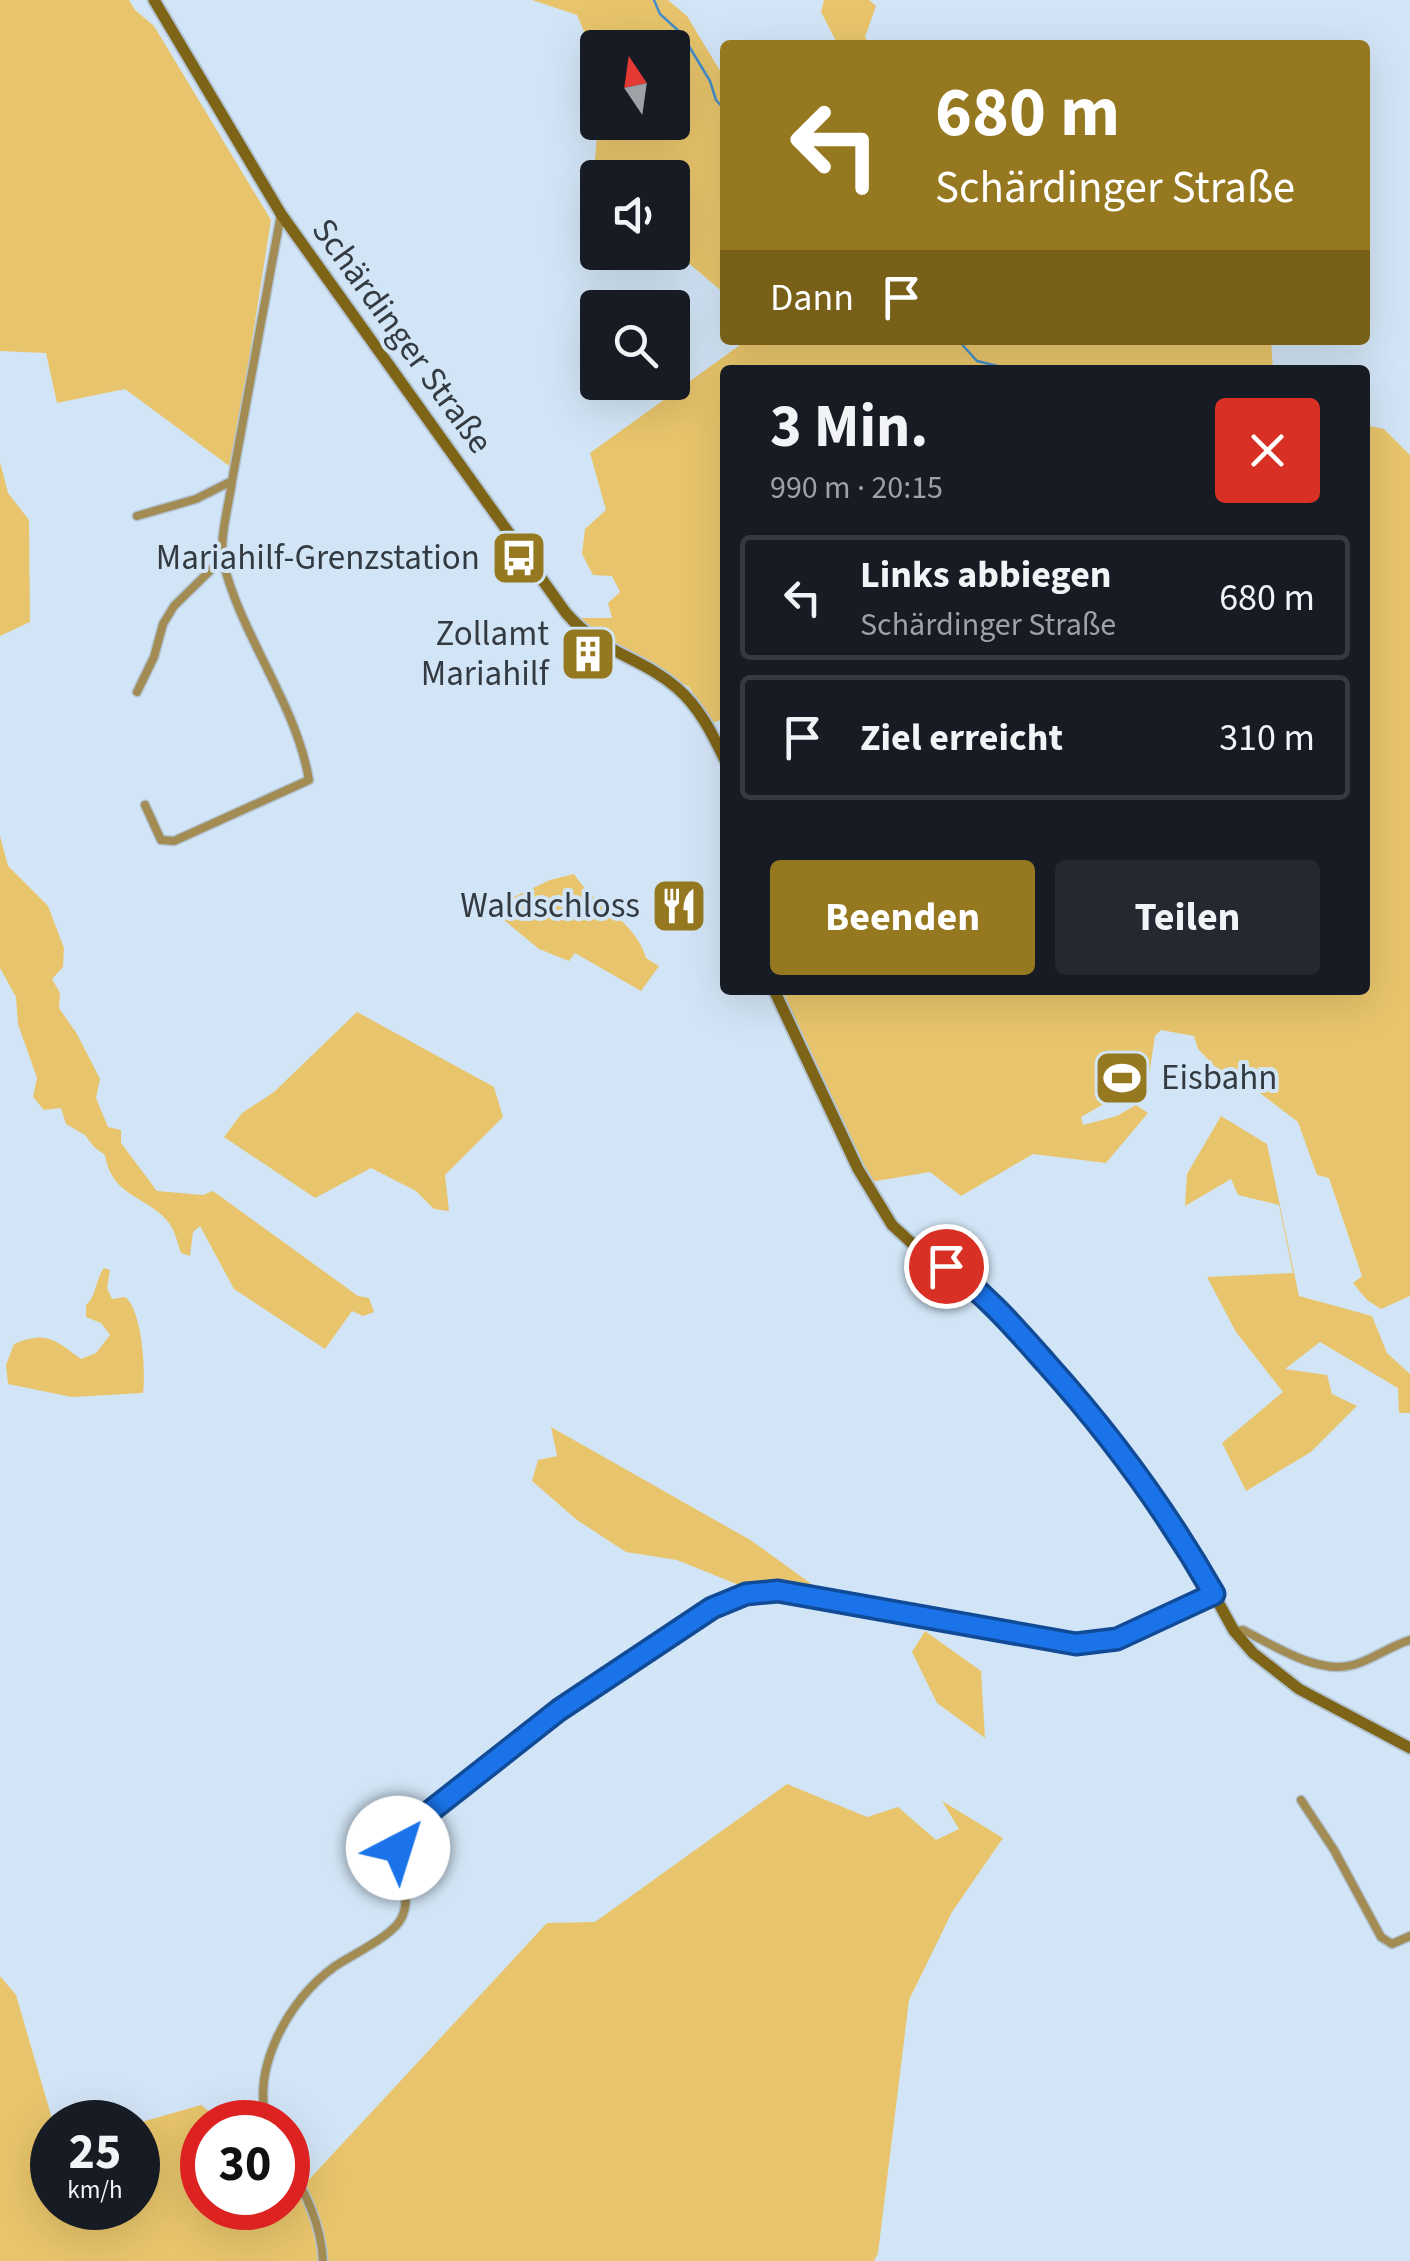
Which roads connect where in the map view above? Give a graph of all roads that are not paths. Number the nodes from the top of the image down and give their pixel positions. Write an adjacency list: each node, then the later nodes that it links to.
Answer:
1 (154, 0): 2 (main road)
2 (281, 214): 3 (street, Schärdinger Straße); 7 (main road, Schärdinger Straße)
3 (232, 481): 4 (street); 5 (street, Schärdinger Straße)
4 (137, 516)
5 (223, 558): 6 (street); 8 (street)
6 (137, 692)
7 (720, 749)
8 (145, 805)
9 (776, 995): 10 (main road)
10 (1214, 1594): 11 (main road); 16 (street)
11 (1234, 1630): 12 (street); 13 (main road)
12 (1410, 1640)
13 (1410, 1748)
14 (1301, 1800): 15 (street)
15 (1410, 1936)
16 (263, 2100)
17 (310, 2204): 18 (street)
18 (323, 2261)

